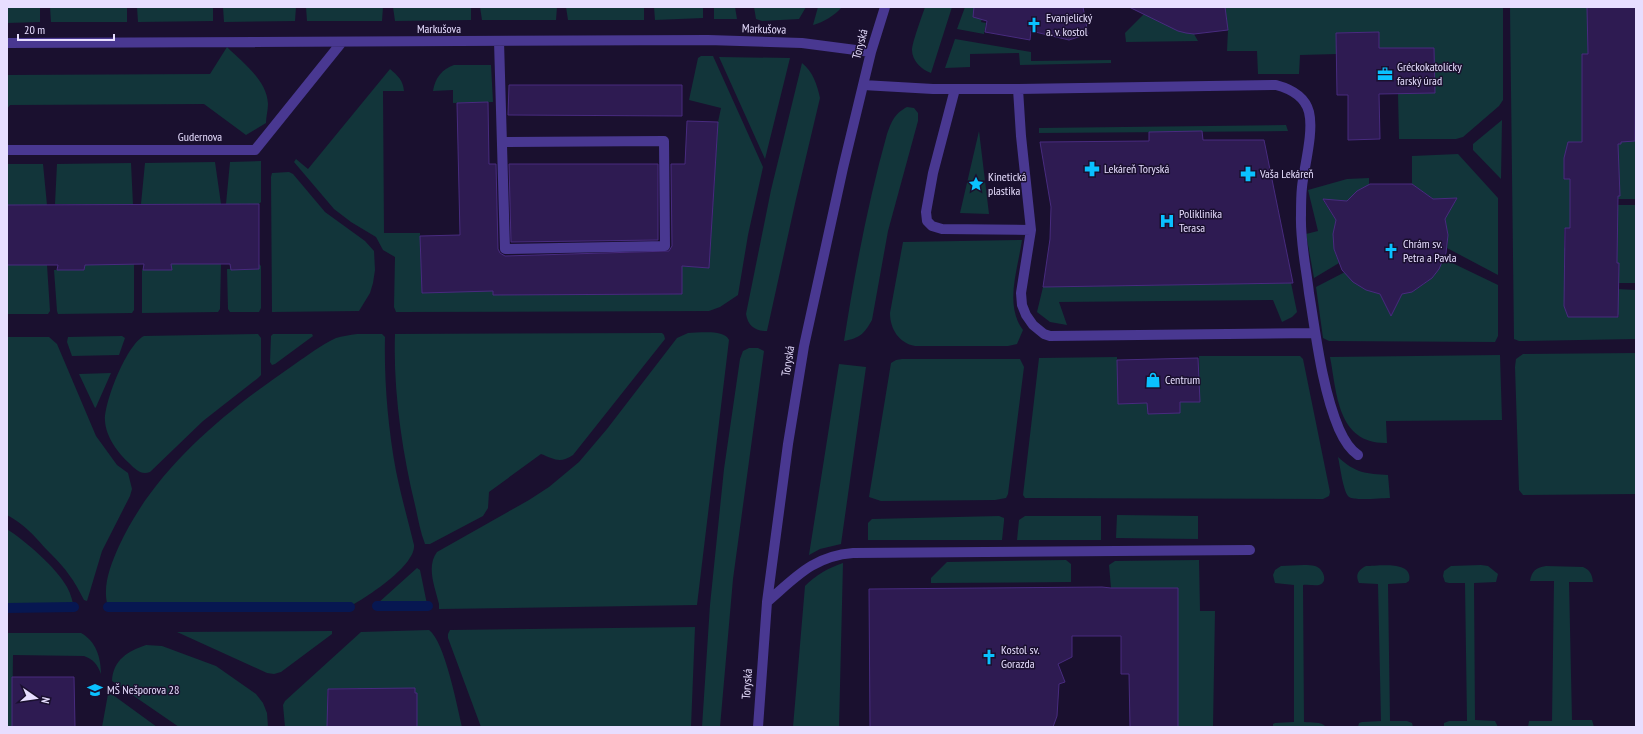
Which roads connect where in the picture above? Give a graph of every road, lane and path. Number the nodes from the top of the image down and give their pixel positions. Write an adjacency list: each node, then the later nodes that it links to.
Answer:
1 (885, 7): 5 (street, Toryská)
2 (499, 41): 3 (street, Markušova); 5 (street, Markušova); 9 (street)
3 (342, 42): 4 (street, Markušova); 10 (street, Gudernova)
4 (7, 43)
5 (871, 52): 6 (street, Toryská)
6 (863, 85): 7 (street); 15 (street, Toryská)
7 (956, 89): 8 (street); 11 (street)
8 (1018, 89): 11 (street); 12 (street)
9 (502, 142): 9 (street)
10 (7, 150)
11 (1031, 230): 12 (street)
12 (1315, 333): 13 (street)
13 (1358, 455)
14 (1250, 550): 15 (street)
15 (767, 602): 16 (street, Toryská)
16 (758, 727)

